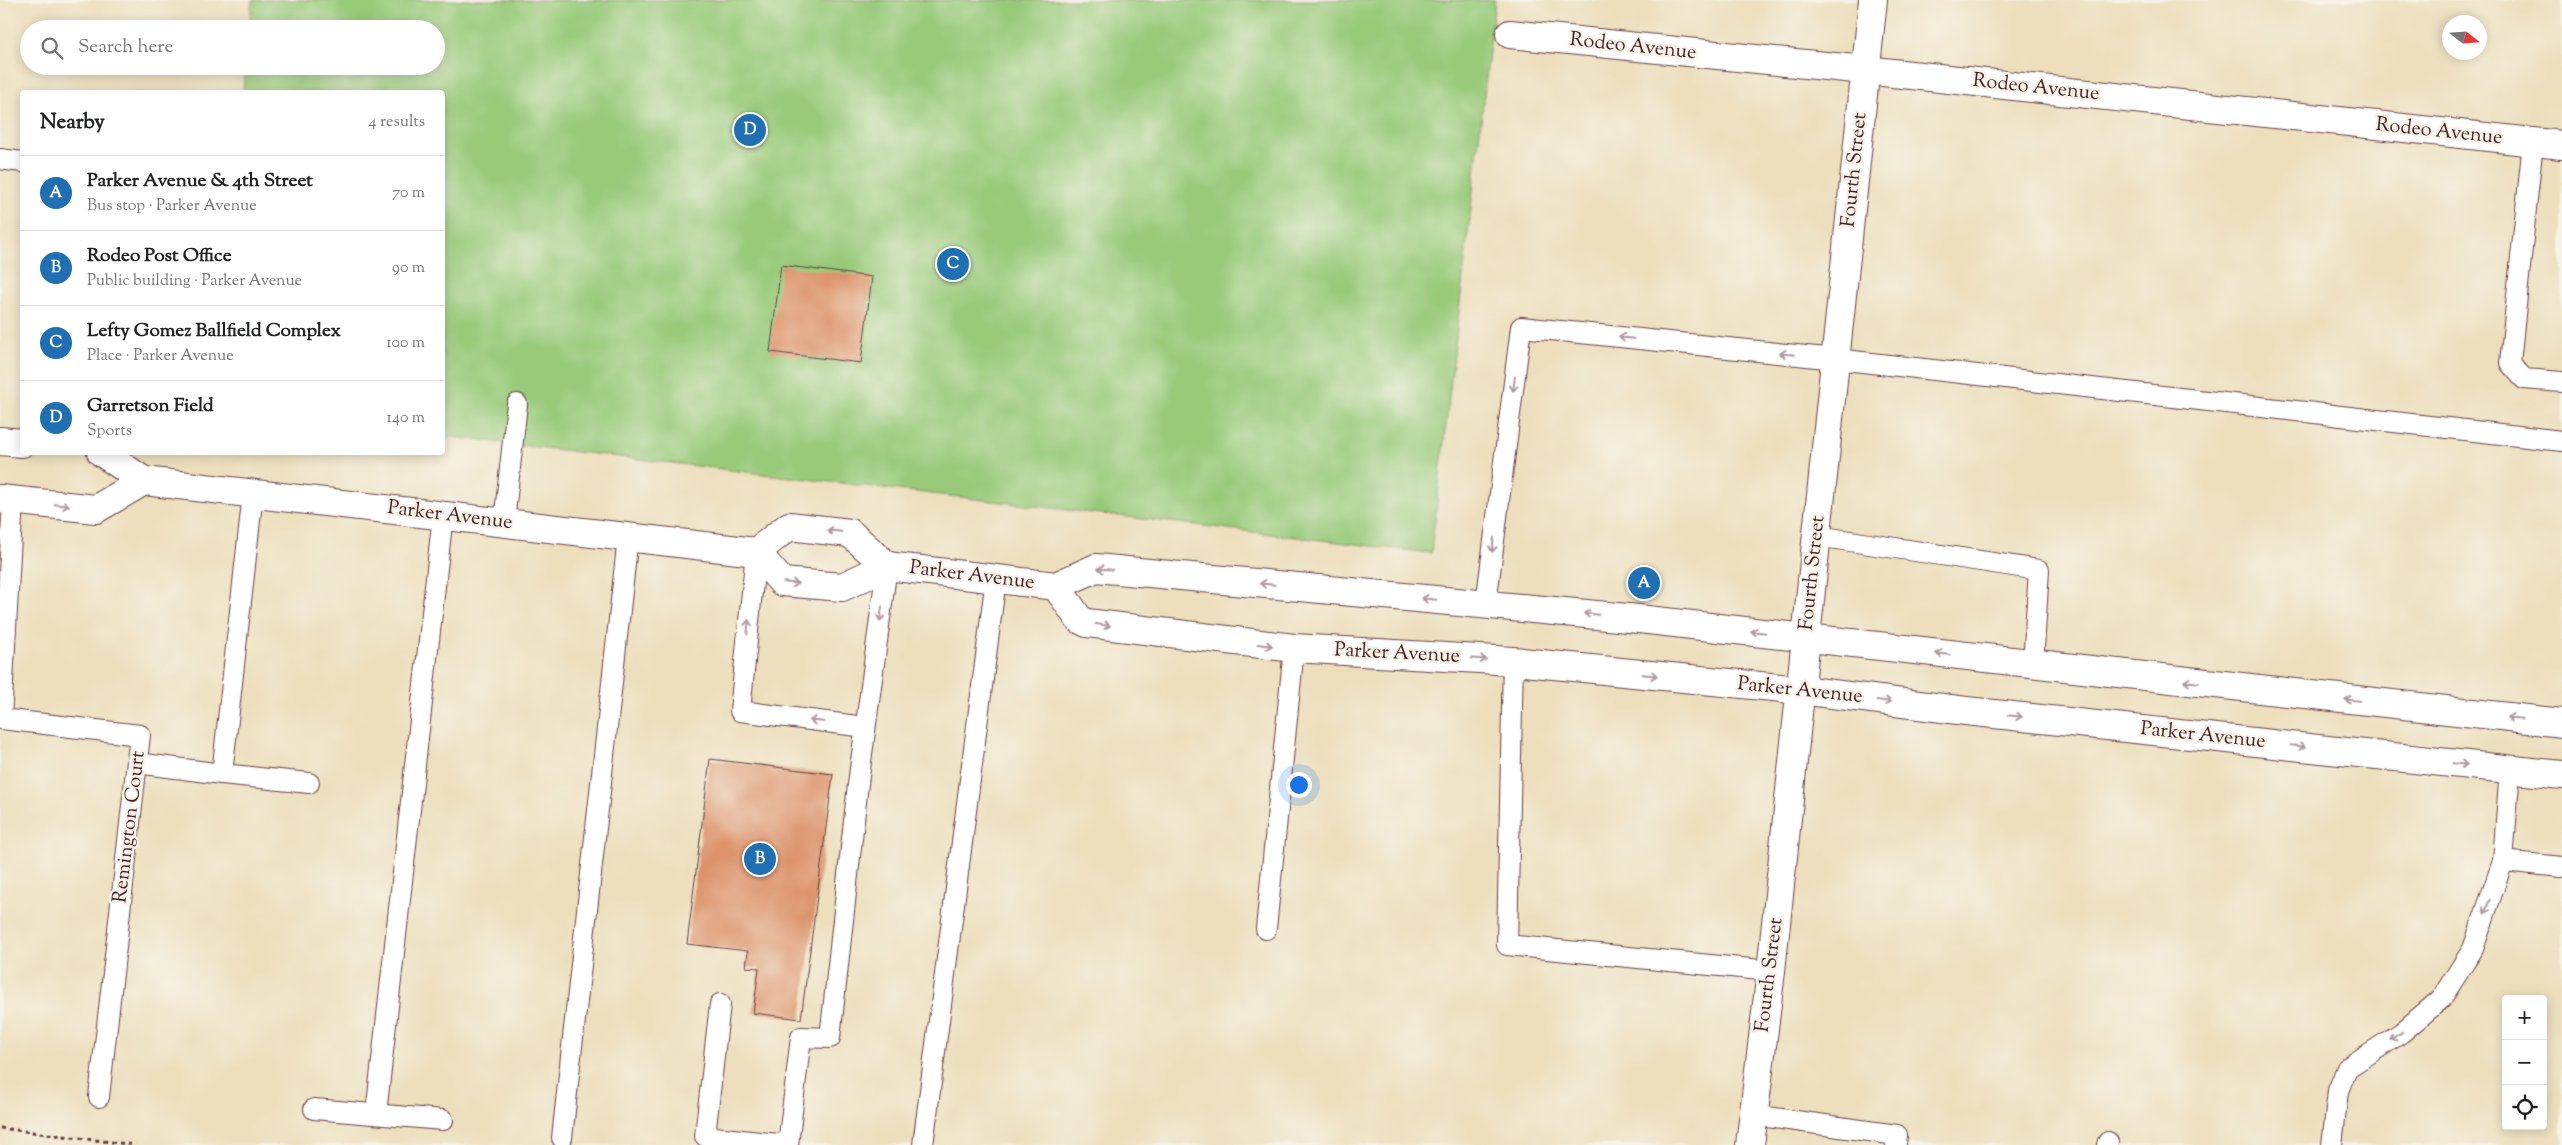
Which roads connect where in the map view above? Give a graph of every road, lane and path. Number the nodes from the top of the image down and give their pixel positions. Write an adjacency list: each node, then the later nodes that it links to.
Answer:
1 (1873, 0): 3 (main road, Fourth Street)
2 (1510, 34): 3 (main road, Rodeo Avenue)
3 (1865, 70): 4 (main road, Rodeo Avenue); 8 (main road, Fourth Street)
4 (2533, 142): 5 (main road, Rodeo Avenue); 9 (lane)
5 (2562, 146)
6 (0, 159): 7 (lane)
7 (20, 162)
8 (1836, 359): 11 (lane); 20 (main road, Fourth Street); 26 (lane, one-way to 26)
9 (2562, 382)
10 (517, 404): 19 (lane)
11 (2562, 440)
12 (0, 441): 13 (main road)
13 (20, 444)
14 (105, 455): 15 (main road, Parker Avenue)
15 (144, 481): 16 (main road, Parker Avenue); 17 (main road, one-way to 15)
16 (253, 493): 18 (main road, Parker Avenue); 36 (lane)
17 (7, 499): 34 (lane, Remington Court)
18 (443, 515): 19 (main road, Parker Avenue); 46 (lane)
19 (504, 522): 21 (main road, Parker Avenue)
20 (1817, 536): 27 (main road, Fourth Street); 30 (lane)
21 (628, 537): 22 (main road, Parker Avenue); 50 (lane)
22 (756, 552): 23 (main road, Parker Avenue, one-way to 23); 23 (main road, Parker Avenue, one-way to 22); 33 (lane, one-way to 22)
23 (887, 566): 24 (main road, Parker Avenue); 33 (lane, one-way to 33)
24 (996, 578): 25 (main road, Parker Avenue); 52 (lane)
25 (1056, 586): 26 (main road, Parker Avenue, one-way to 25); 28 (main road, Parker Avenue, one-way to 28)
26 (1486, 604): 27 (main road, Parker Avenue, one-way to 26)
27 (1806, 637): 30 (main road, Parker Avenue, one-way to 27); 31 (main road, Fourth Street)
28 (1294, 648): 29 (main road, Parker Avenue, one-way to 29); 41 (lane)
29 (1513, 661): 31 (main road, Parker Avenue, one-way to 31); 42 (lane)
30 (2034, 664): 32 (main road, Parker Avenue, one-way to 30)
31 (1801, 690): 35 (main road, Parker Avenue, one-way to 35); 42 (main road, Fourth Street)
32 (2562, 723)
33 (866, 727): 43 (lane)
34 (137, 763): 36 (lane); 44 (lane, Remington Court)
35 (2510, 769): 37 (main road, Parker Avenue); 39 (lane)
36 (222, 774): 38 (lane)
37 (2562, 775)
38 (309, 783)
39 (2503, 861): 40 (lane); 55 (lane, one-way to 55)
40 (2562, 867)
41 (1266, 929)
42 (1771, 971): 47 (main road, Fourth Street)
43 (720, 1004)
44 (99, 1097)
45 (314, 1108): 46 (lane)
46 (376, 1114): 48 (lane)
47 (1753, 1115): 53 (main road, Fourth Street); 54 (lane)
48 (443, 1120)
49 (0, 1128): 51 (path)
50 (562, 1138)
51 (135, 1145)
52 (923, 1145)
53 (1750, 1145)
54 (1896, 1145)
55 (2332, 1145)

